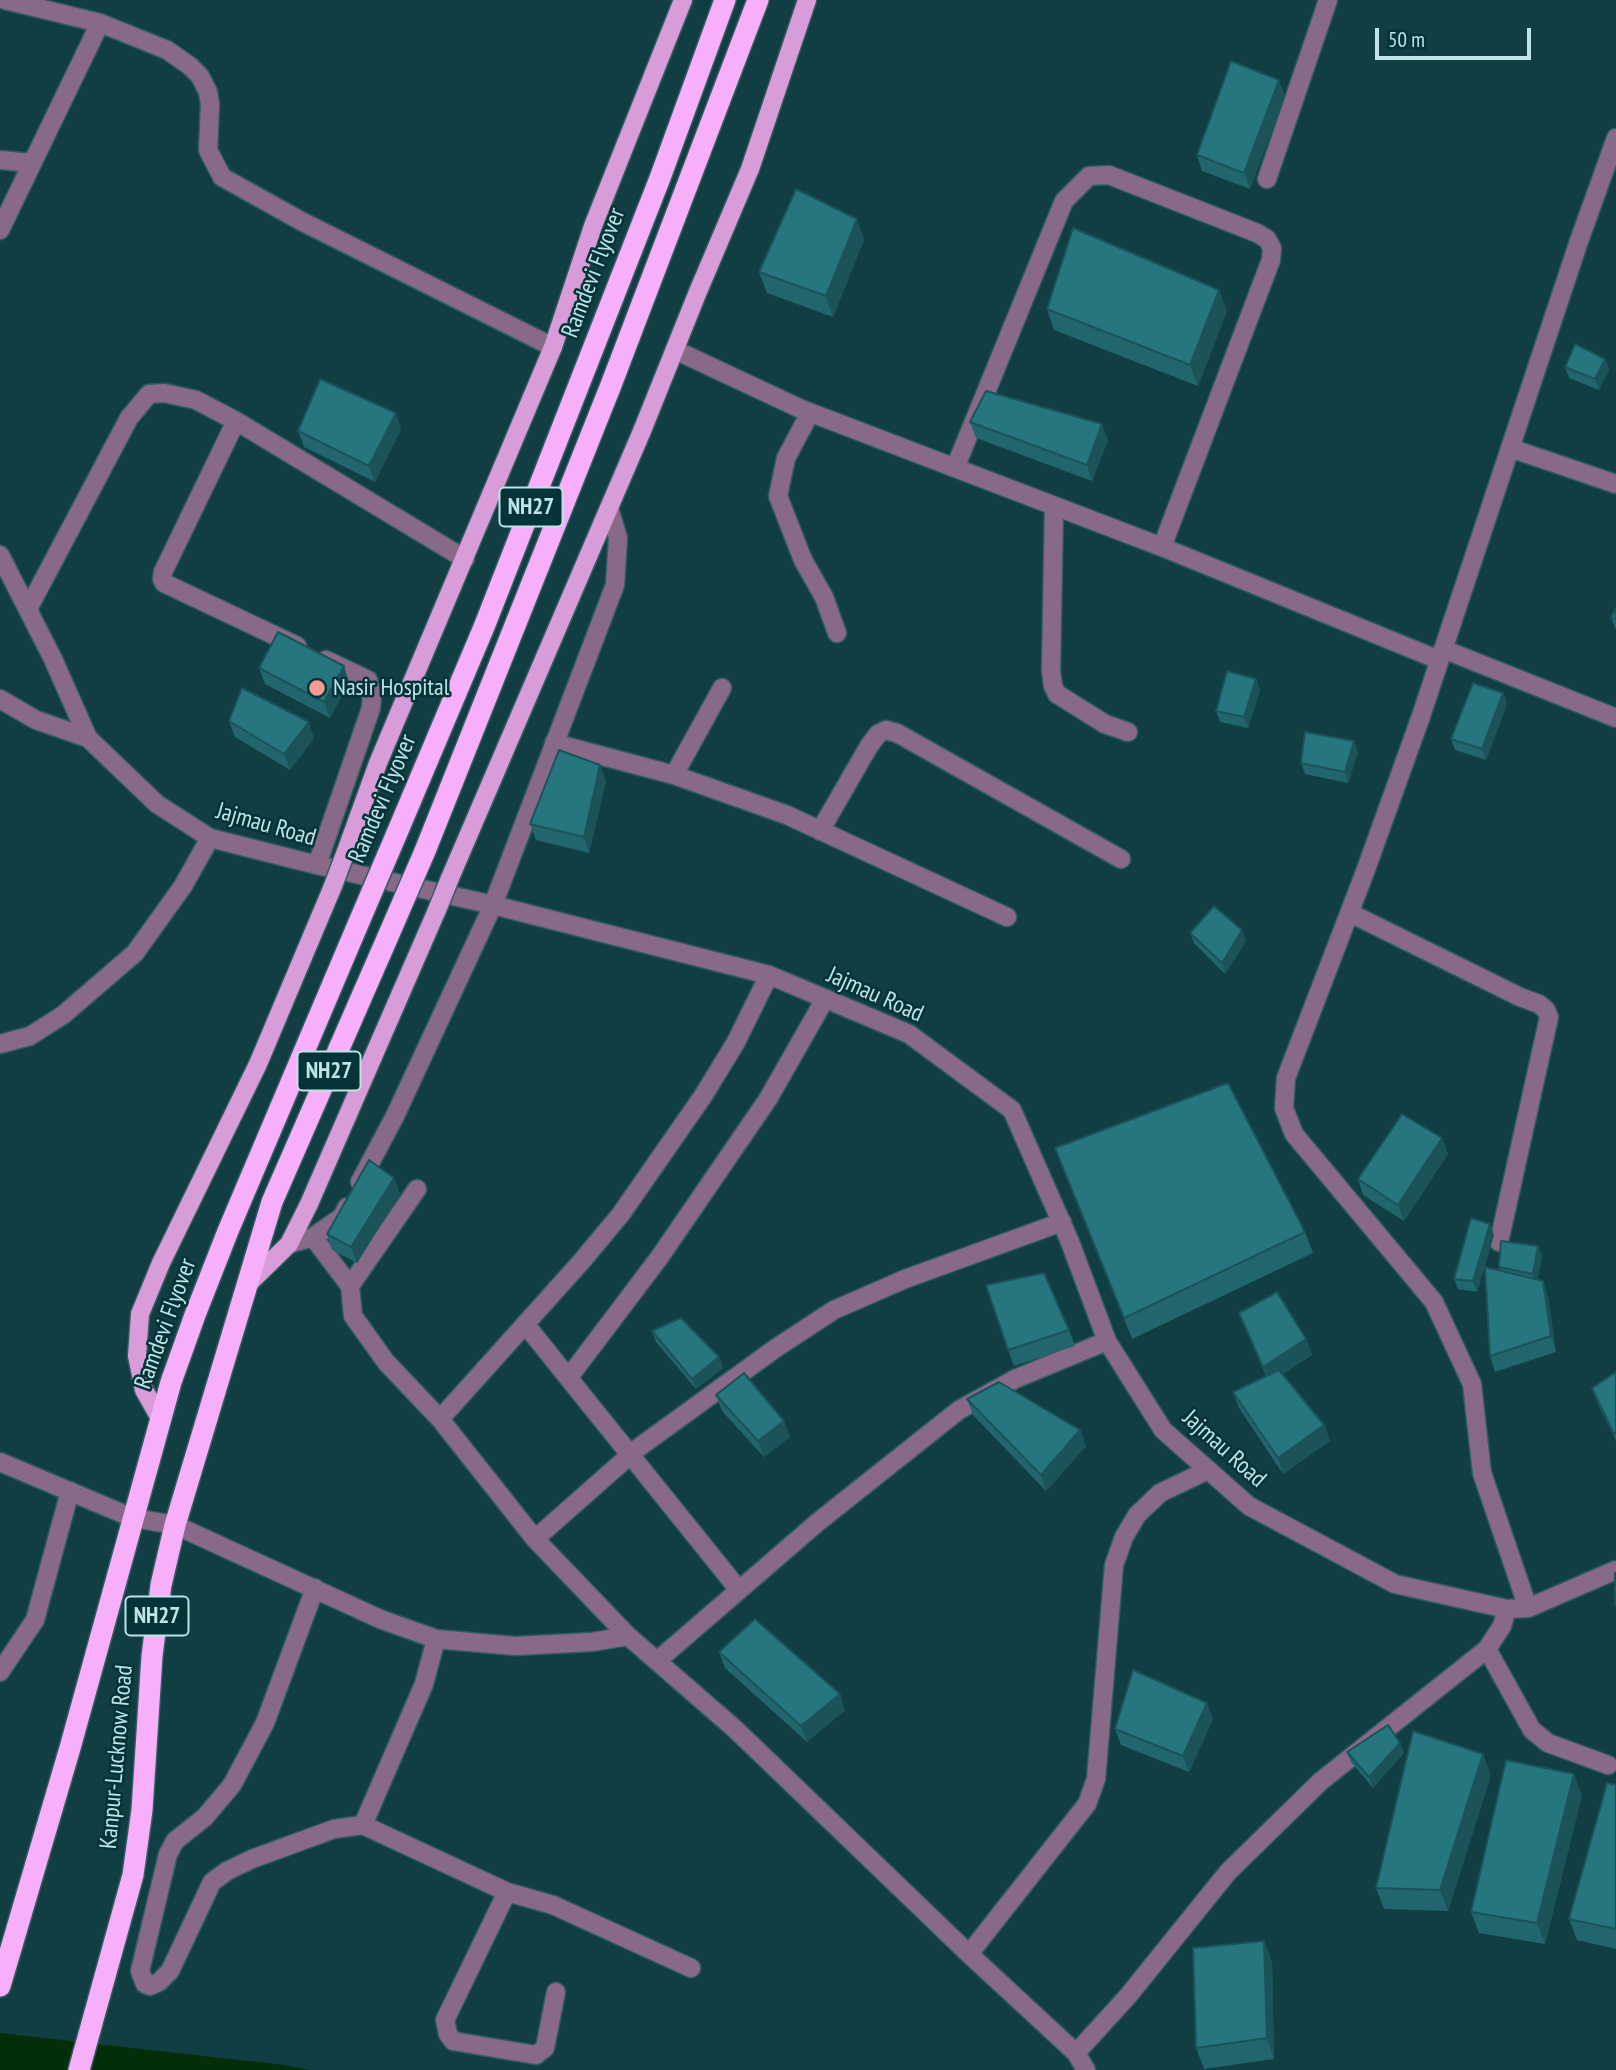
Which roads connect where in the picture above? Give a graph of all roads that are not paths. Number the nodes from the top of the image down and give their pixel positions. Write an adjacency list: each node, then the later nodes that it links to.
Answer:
1 (5, 0): 7 (street)
2 (683, 0): 13 (main road)
3 (724, 0): 56 (highway, Ramdevi Flyover / NH27, bridge)
4 (758, 0): 50 (highway, NH27, bridge)
5 (807, 0): 14 (main road)
6 (1328, 0): 11 (street)
7 (100, 23): 10 (street); 13 (street)
8 (1616, 138): 17 (street)
9 (0, 160): 10 (street)
10 (32, 163): 12 (street)
11 (1267, 179)
12 (0, 230)
13 (553, 347): 24 (main road)
14 (675, 350): 15 (street); 21 (main road)
15 (810, 413): 18 (street); 26 (street)
16 (236, 421): 24 (street); 25 (street); 38 (street)
17 (1510, 448): 19 (street); 27 (street)
18 (955, 468): 20 (street); 22 (street)
19 (1616, 484)
20 (1054, 506): 22 (street); 31 (street)
21 (609, 508): 33 (street); 49 (main road, bridge)
22 (1162, 547): 27 (street)
23 (0, 555): 25 (street, Jajmau Road)
24 (464, 559): 56 (main road, bridge)
25 (28, 609): 32 (street, Jajmau Road)
26 (837, 633)
27 (1441, 655): 30 (street); 40 (street)
28 (722, 688): 34 (street)
29 (0, 699): 32 (street)
30 (1616, 718)
31 (1128, 732)
32 (88, 737): 36 (street, Jajmau Road)
33 (554, 743): 34 (street); 39 (street)
34 (674, 775): 35 (street)
35 (820, 831): 37 (street); 41 (street)
36 (210, 838): 38 (street, Jajmau Road); 44 (street)
37 (1121, 859)
38 (317, 866): 39 (street, Jajmau Road)
39 (493, 905): 42 (street, Jajmau Road); 47 (street)
40 (1350, 913): 48 (street); 67 (street)
41 (1007, 917)
42 (769, 975): 43 (street, Jajmau Road); 52 (street)
43 (825, 999): 46 (street, Jajmau Road); 54 (street)
44 (0, 1044)
45 (417, 1189): 51 (street)
46 (1062, 1222): 53 (street, Jajmau Road); 57 (street)
47 (313, 1237): 49 (street); 51 (street)
48 (1499, 1242)
49 (289, 1244): 50 (main road)
50 (247, 1285): 62 (highway, Kanpur-Lucknow Road / NH27)
51 (350, 1286): 55 (street)
52 (525, 1324): 54 (street); 55 (street)
53 (1107, 1341): 59 (street, Jajmau Road); 66 (street)
54 (569, 1377): 57 (street)
55 (440, 1419): 63 (street)
56 (161, 1420): 61 (highway, Kanpur-Lucknow Road / NH27)
57 (629, 1455): 63 (street); 66 (street)
58 (0, 1462): 60 (street)
59 (1208, 1470): 68 (street, Jajmau Road); 77 (street)
60 (69, 1491): 61 (street); 73 (street)
61 (133, 1518): 62 (street); 79 (highway, Kanpur-Lucknow Road / NH27)
62 (175, 1525): 65 (street); 82 (highway, Kanpur-Lucknow Road / NH27)
63 (535, 1539): 69 (street)
64 (1616, 1570): 67 (street, Jajmau Road)
65 (315, 1588): 70 (street); 75 (street)
66 (739, 1590): 72 (street)
67 (1528, 1608): 68 (street, Jajmau Road)
68 (1507, 1609): 71 (street)
69 (628, 1636): 70 (street); 72 (street)
70 (436, 1639): 75 (street)
71 (1487, 1650): 74 (street); 81 (street)
72 (657, 1661): 77 (street)
73 (0, 1672)
74 (1608, 1765)
75 (363, 1825): 76 (street)
76 (506, 1892): 78 (street); 80 (street)
77 (969, 1954): 81 (street)
78 (691, 1968)
79 (0, 1986)
80 (556, 1992)
81 (1076, 2053): 83 (street)
82 (79, 2070)
83 (1086, 2070)

